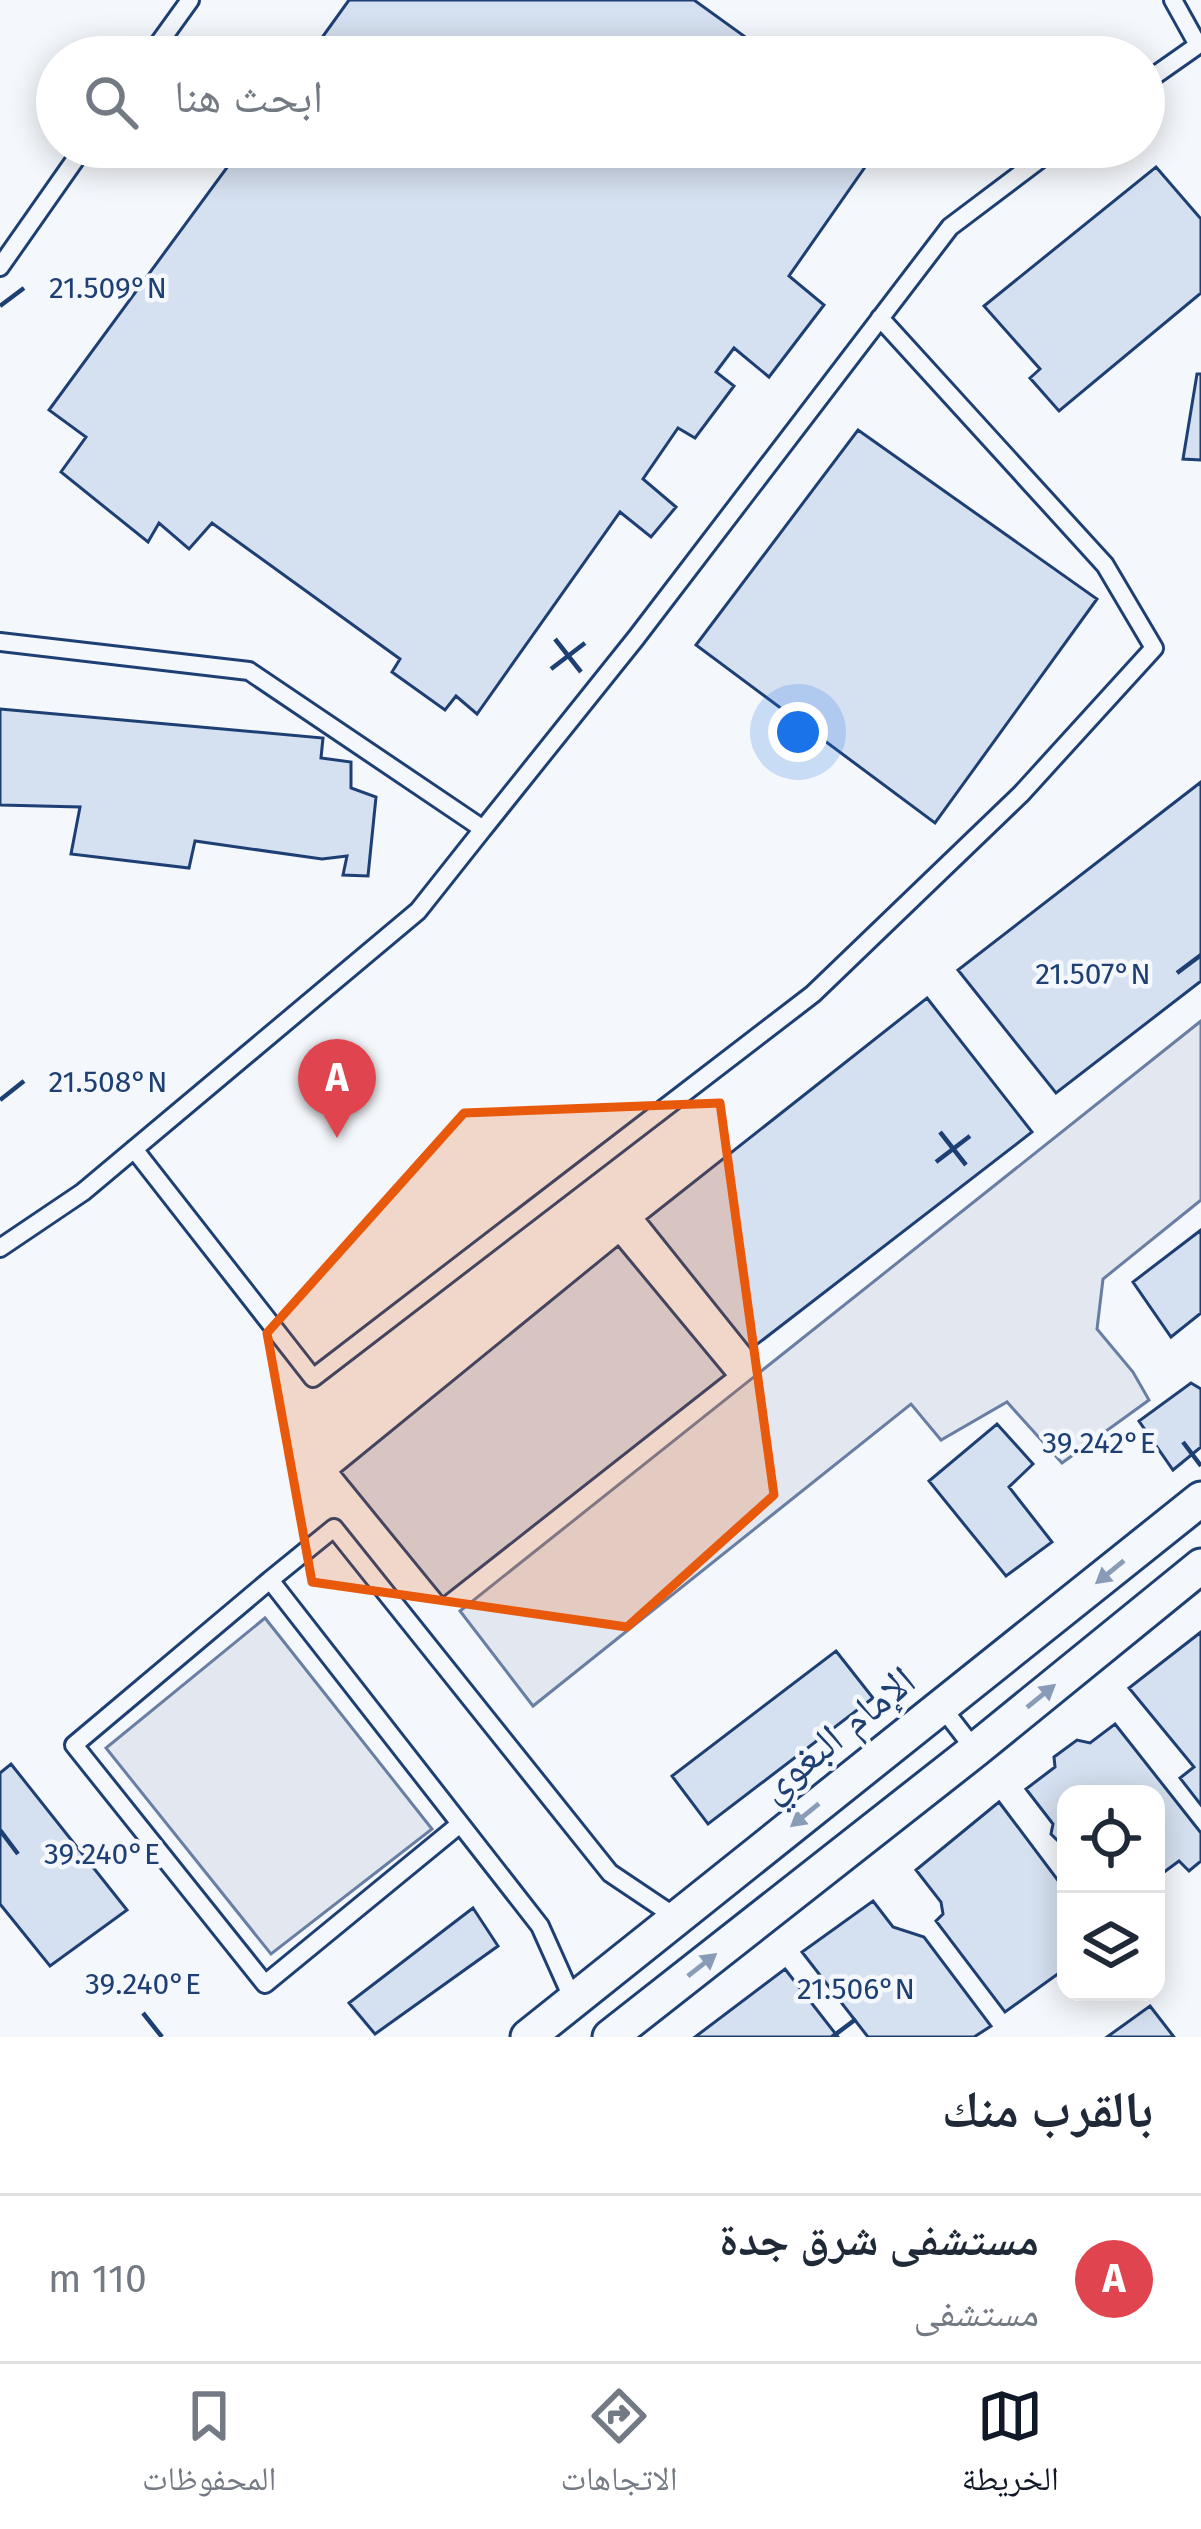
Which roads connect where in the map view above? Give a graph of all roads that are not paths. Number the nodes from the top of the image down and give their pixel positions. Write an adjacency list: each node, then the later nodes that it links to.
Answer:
1 (190, 0): 3 (lane)
2 (1173, 0): 4 (lane)
3 (164, 36)
4 (1199, 44): 5 (lane)
5 (1165, 68)
6 (69, 168): 8 (lane)
7 (1028, 168): 9 (lane)
8 (0, 267)
9 (880, 318): 11 (lane); 12 (lane)
10 (0, 642): 11 (lane)
11 (484, 829): 12 (lane)
12 (134, 1149): 13 (lane)
13 (0, 1248)
14 (1201, 1499): 17 (street, الإمام البغوي, one-way to 17)
15 (1201, 1565): 18 (street, one-way to 15)
16 (270, 1580): 19 (lane); 19 (lane); 20 (lane)
17 (941, 1706): 18 (lane); 20 (street, الإمام البغوي, one-way to 20)
18 (975, 1750): 23 (street, one-way to 18)
19 (460, 1824): 21 (lane)
20 (677, 1918): 21 (street, الإمام البغوي)
21 (574, 2002): 22 (street, الإمام البغوي)
22 (528, 2037)
23 (610, 2037)

